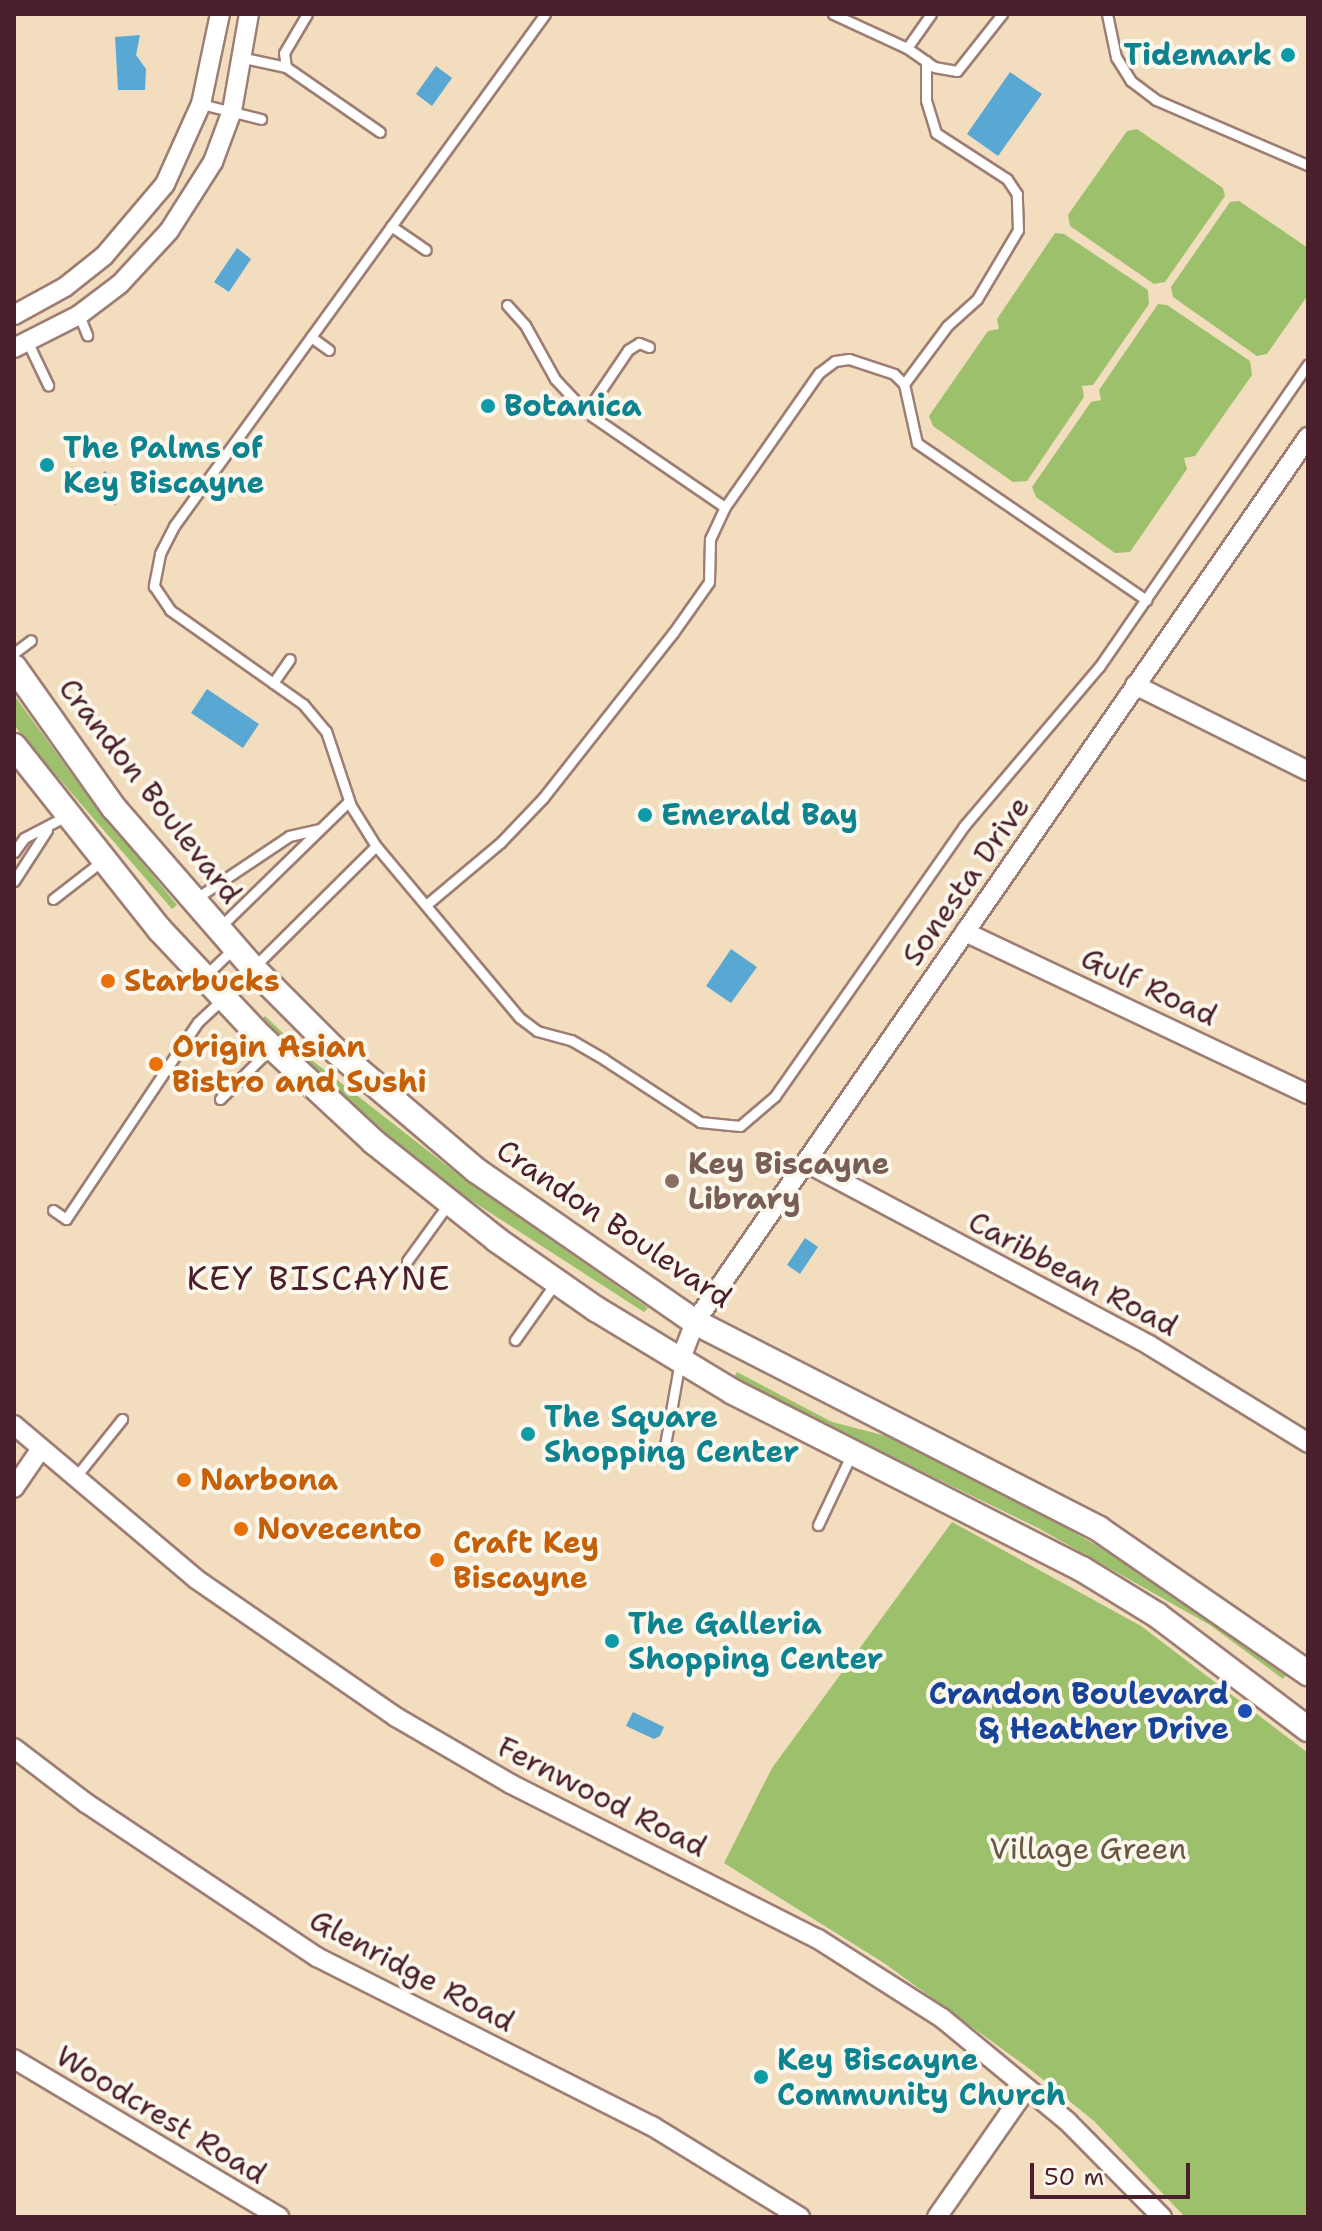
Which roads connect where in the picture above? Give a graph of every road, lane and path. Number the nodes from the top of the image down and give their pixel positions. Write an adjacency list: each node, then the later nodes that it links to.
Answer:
1 (220, 14): 13 (street)
2 (249, 14): 10 (street)
3 (307, 14): 12 (lane)
4 (545, 14): 18 (lane)
5 (833, 14): 9 (lane)
6 (931, 14): 9 (lane)
7 (1002, 14): 11 (lane)
8 (1107, 14): 17 (lane)
9 (907, 48): 11 (lane)
10 (244, 58): 12 (lane); 14 (street)
11 (926, 61): 29 (lane)
12 (286, 67): 16 (lane)
13 (201, 104): 14 (lane); 21 (street)
14 (232, 111): 15 (lane); 22 (street)
15 (261, 119)
16 (380, 132)
17 (1308, 165)
18 (391, 226): 19 (lane); 24 (lane)
19 (426, 250)
20 (507, 305): 31 (lane)
21 (14, 315)
22 (79, 315): 23 (lane); 25 (street)
23 (87, 335)
24 (311, 337): 27 (lane); 39 (lane)
25 (21, 346): 30 (lane)
26 (649, 347): 31 (lane)
27 (329, 350)
28 (1308, 364): 34 (lane)
29 (904, 384): 33 (lane); 34 (lane)
30 (48, 385)
31 (586, 412): 33 (lane)
32 (1307, 440): 40 (street, Sonesta Drive)
33 (725, 507): 52 (lane)
34 (1146, 600): 52 (lane)
35 (31, 640): 36 (lane)
36 (14, 653)
37 (290, 659): 39 (lane)
38 (14, 667): 51 (main road, Crandon Boulevard)
39 (273, 683): 43 (lane)
40 (1135, 685): 42 (street); 54 (street, Sonesta Drive)
41 (14, 746): 44 (main road)
42 (1308, 771)
43 (349, 801): 45 (lane); 46 (lane)
44 (56, 823): 47 (lane); 48 (main road); 49 (lane)
45 (320, 829): 51 (lane); 53 (lane)
46 (376, 846): 52 (lane); 56 (lane)
47 (14, 852)
48 (102, 861): 50 (lane); 57 (main road)
49 (14, 881)
50 (53, 899)
51 (192, 900): 53 (main road, Crandon Boulevard)
52 (426, 905)
53 (218, 929): 55 (main road, Crandon Boulevard)
54 (965, 932): 60 (street, Gulf Road); 62 (street, Sonesta Drive)
55 (235, 948): 56 (main road, Crandon Boulevard); 57 (lane)
56 (253, 968): 67 (main road, Crandon Boulevard)
57 (204, 977): 58 (main road)
58 (223, 999): 59 (main road); 64 (lane)
59 (272, 1048): 61 (lane); 63 (main road)
60 (1308, 1094)
61 (220, 1099)
62 (807, 1163): 67 (street, Sonesta Drive); 72 (street, Caribbean Road)
63 (449, 1203): 65 (lane); 66 (main road)
64 (53, 1210)
65 (407, 1261)
66 (556, 1282): 68 (lane); 69 (main road)
67 (695, 1322): 69 (street, Sonesta Drive); 79 (main road, Crandon Boulevard)
68 (515, 1340)
69 (680, 1361): 73 (lane); 75 (main road)
70 (122, 1419): 76 (lane)
71 (14, 1425): 74 (street, Fernwood Road)
72 (1308, 1443)
73 (665, 1445)
74 (40, 1450): 76 (street, Fernwood Road); 77 (street)
75 (852, 1453): 78 (lane); 80 (main road)
76 (74, 1479): 83 (street, Fernwood Road)
77 (14, 1488)
78 (818, 1525)
79 (1308, 1673)
80 (1307, 1725)
81 (14, 1748): 85 (street, Glenridge Road)
82 (14, 2059): 84 (street, Woodcrest Road)
83 (1027, 2088): 86 (street); 87 (street, Fernwood Road)
84 (279, 2217)
85 (800, 2217)
86 (937, 2217)
87 (1162, 2217)

